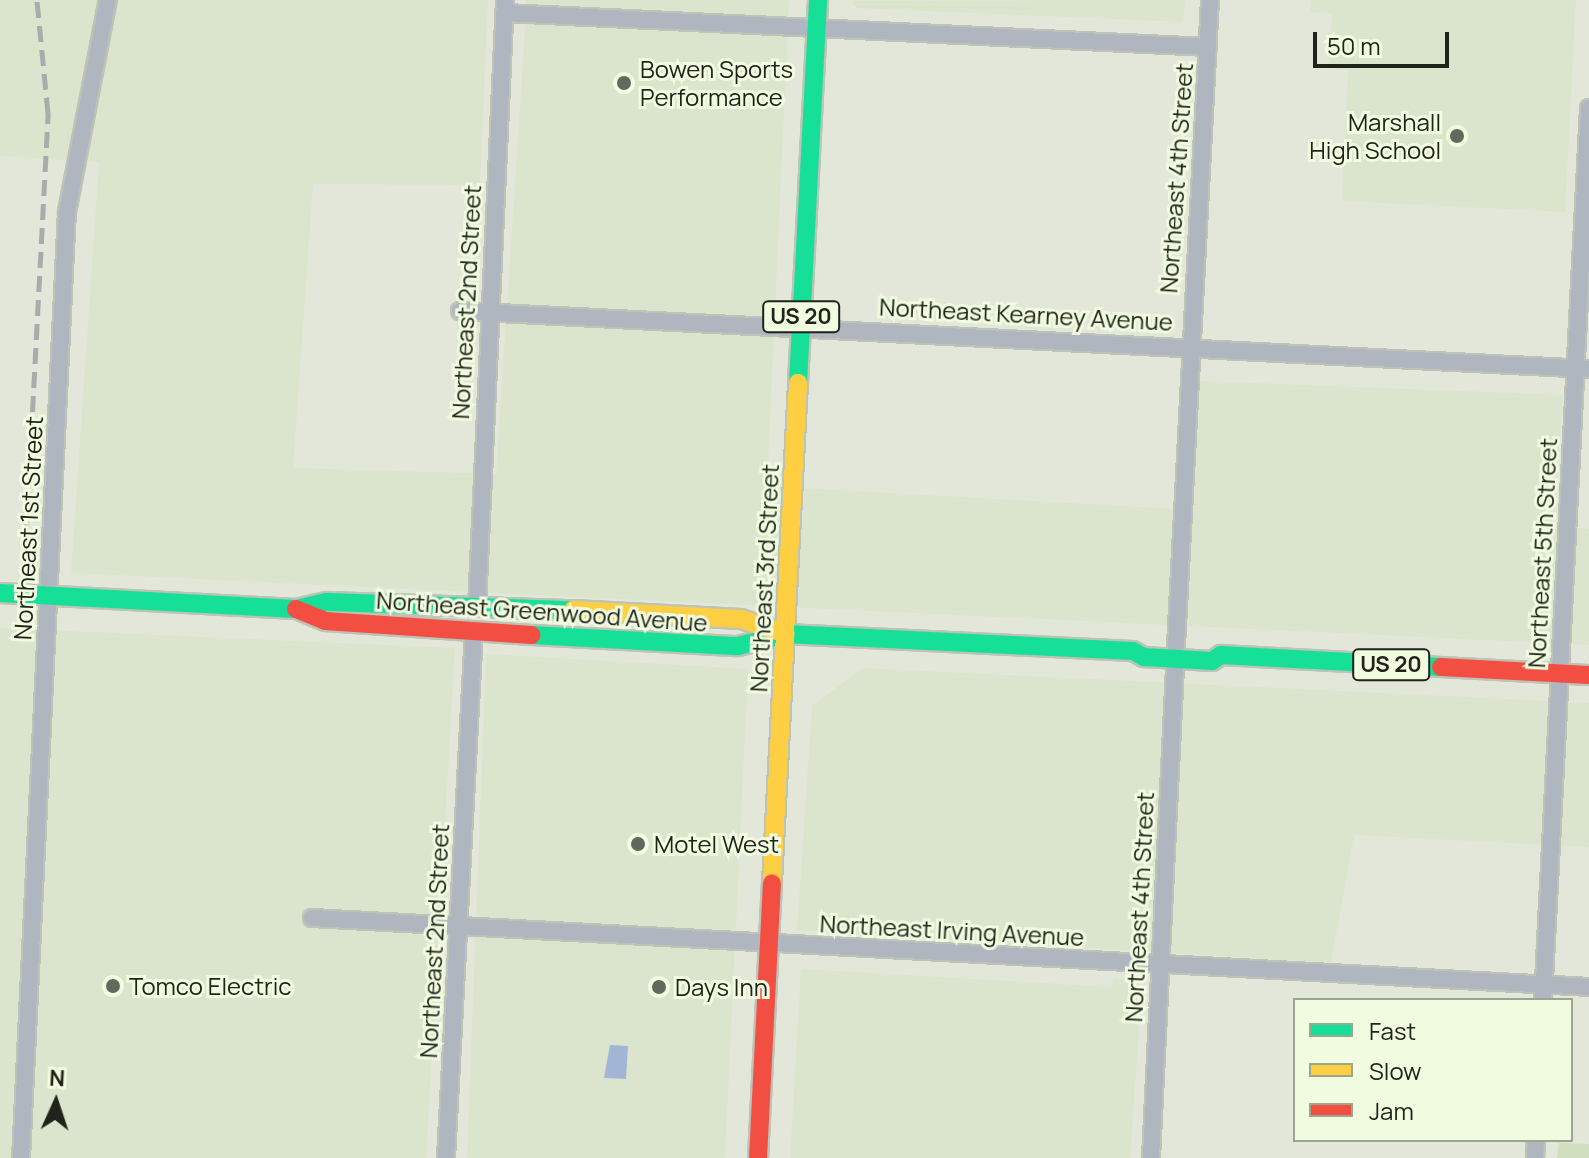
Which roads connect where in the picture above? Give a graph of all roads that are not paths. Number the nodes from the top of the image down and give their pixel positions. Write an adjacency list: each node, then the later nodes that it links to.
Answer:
1 (108, 0): 14 (street, Northeast 1st Street)
2 (818, 0): 5 (main road, Northeast 3rd Street / US 20)
3 (1210, 0): 6 (street, Northeast 4th Street)
4 (505, 7): 5 (street); 9 (street, Northeast 2nd Street)
5 (816, 29): 6 (street); 10 (main road, Northeast 3rd Street / US 20)
6 (1208, 47): 11 (street, Northeast 4th Street)
7 (1589, 108): 12 (street, Northeast 5th Street)
8 (460, 311): 9 (street, Northeast Kearney Avenue)
9 (490, 312): 10 (street, Northeast Kearney Avenue); 15 (street, Northeast 2nd Street)
10 (800, 328): 11 (street, Northeast Kearney Avenue); 18 (main road, Northeast 3rd Street / US 20)
11 (1189, 347): 12 (street, Northeast Kearney Avenue); 19 (street, Northeast 4th Street)
12 (1582, 368): 20 (street, Northeast 5th Street)
13 (0, 593): 14 (main road, Northeast Greenwood Avenue)
14 (49, 594): 16 (main road, Northeast Greenwood Avenue); 28 (street, Northeast 1st Street)
15 (477, 607): 16 (main road, Northeast Greenwood Avenue); 18 (main road, Northeast Greenwood Avenue)
16 (296, 609): 17 (main road, Northeast Greenwood Avenue)
17 (474, 631): 18 (main road, Northeast Greenwood Avenue); 23 (street, Northeast 2nd Street)
18 (786, 634): 19 (main road, Northeast Greenwood Avenue / US 20); 24 (main road, Northeast 3rd Street)
19 (1176, 652): 20 (main road, Northeast Greenwood Avenue / US 20); 25 (street, Northeast 4th Street)
20 (1561, 674): 21 (main road, Northeast Greenwood Avenue / US 20); 27 (street, Northeast 5th Street)
21 (1589, 675)
22 (312, 918): 23 (street, Northeast Irving Avenue)
23 (457, 927): 24 (street, Northeast Irving Avenue); 29 (street, Northeast 2nd Street)
24 (769, 944): 25 (street, Northeast Irving Avenue); 30 (main road, Northeast 3rd Street)
25 (1159, 964): 27 (street, Northeast Irving Avenue); 31 (street, Northeast 4th Street)
26 (1589, 987): 27 (street, Northeast Irving Avenue)
27 (1543, 992)
28 (21, 1158)
29 (446, 1158)
30 (758, 1158)
31 (1151, 1158)

